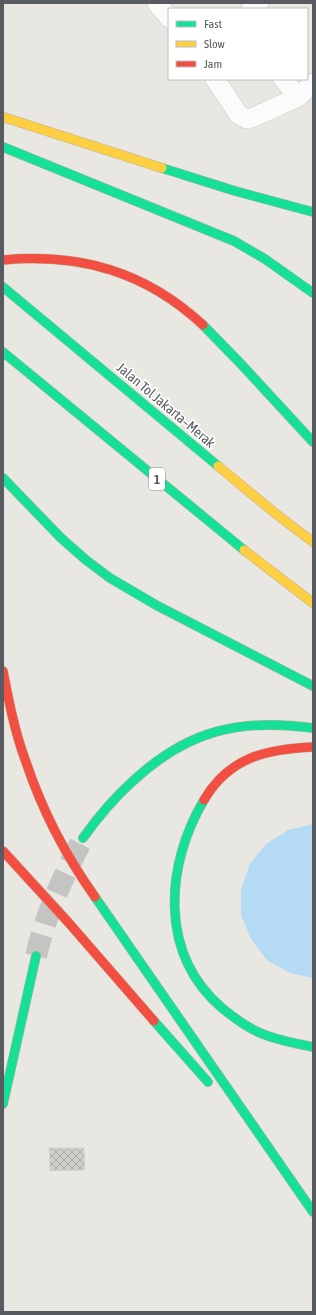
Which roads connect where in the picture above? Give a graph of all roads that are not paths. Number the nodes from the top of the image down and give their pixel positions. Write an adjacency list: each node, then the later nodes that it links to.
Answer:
1 (157, 3): 2 (street)
2 (168, 17)
3 (216, 80): 6 (street)
4 (285, 80): 6 (street)
5 (313, 83): 6 (street)
6 (298, 97)
7 (3, 118): 9 (highway)
8 (3, 147): 12 (highway)
9 (313, 212)
10 (3, 260): 14 (highway)
11 (3, 287): 16 (highway, Jalan Tol Jakarta–Merak)
12 (313, 293)
13 (3, 352): 17 (highway, 1)
14 (313, 442)
15 (3, 478): 19 (highway)
16 (313, 542)
17 (313, 602)
18 (3, 671): 29 (highway)
19 (313, 686)
20 (313, 728): 22 (highway)
21 (313, 747): 25 (highway)
22 (83, 838)
23 (3, 851): 26 (highway)
24 (36, 956): 28 (highway)
25 (313, 1047)
26 (215, 1090)
27 (226, 1102): 29 (highway)
28 (3, 1104)
29 (277, 1161): 30 (highway)
30 (313, 1212)

